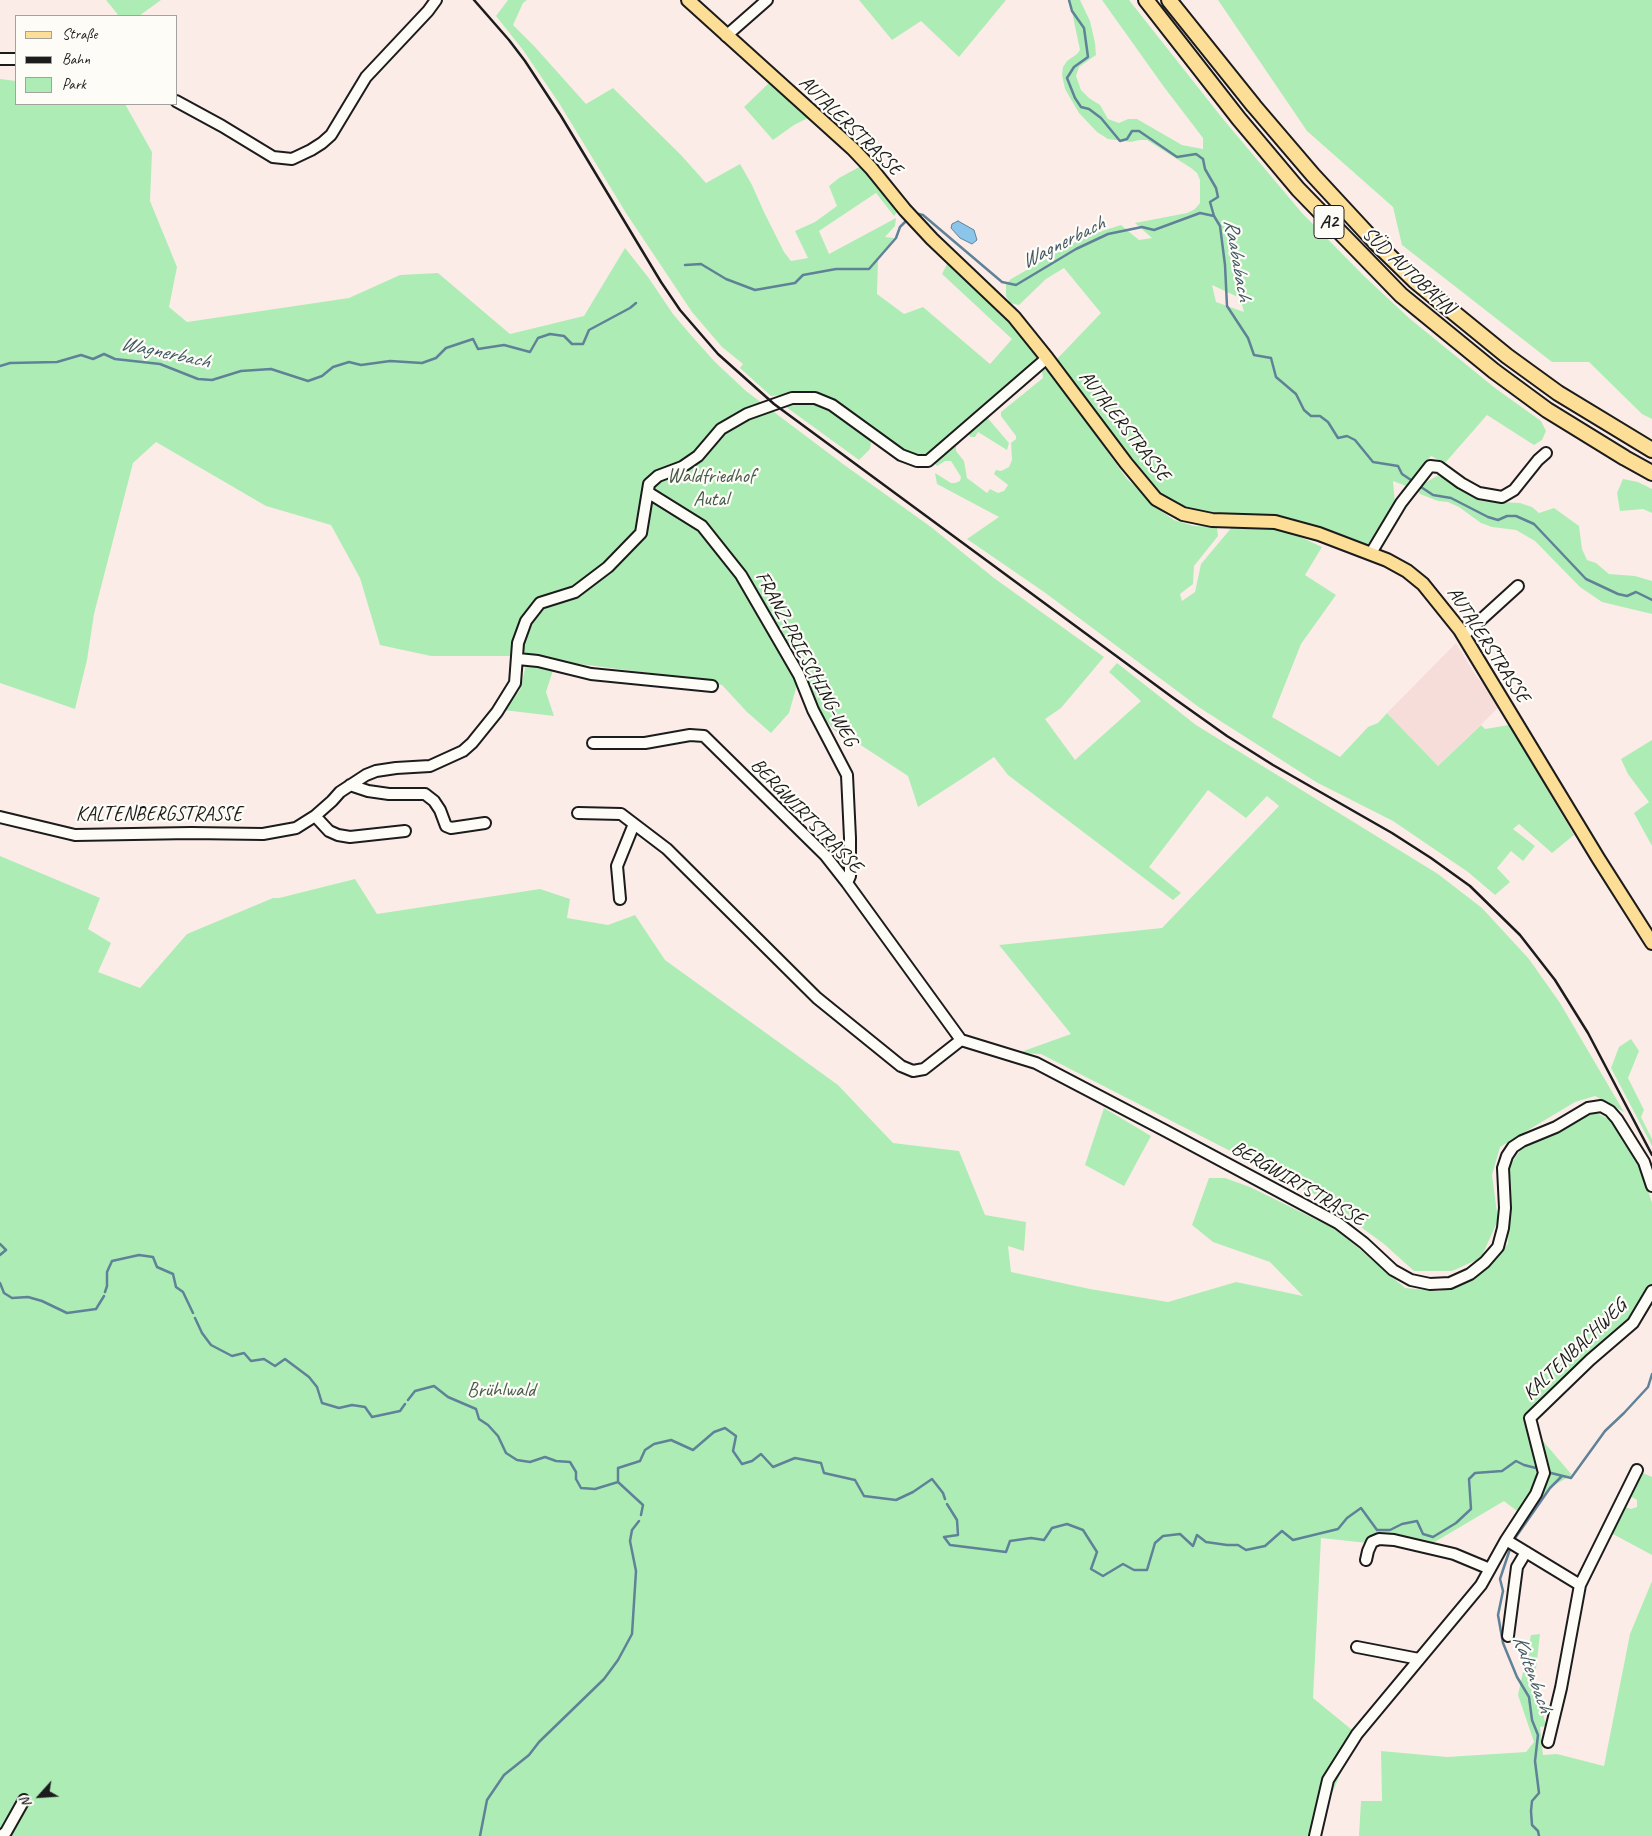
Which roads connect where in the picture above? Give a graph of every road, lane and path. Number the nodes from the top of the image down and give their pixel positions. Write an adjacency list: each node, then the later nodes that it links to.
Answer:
1 (436, 0): 9 (street)
2 (688, 0): 6 (main road, AUTALERSTRASSE)
3 (767, 0): 6 (street)
4 (1146, 0): 13 (highway, SÜD AUTOBAHN / A2)
5 (1169, 0): 11 (highway, SÜD AUTOBAHN / A2)
6 (726, 36): 10 (main road, AUTALERSTRASSE)
7 (0, 59): 8 (street)
8 (15, 59)
9 (178, 102)
10 (1047, 358): 14 (street, KALTENBERGSTRASSE); 15 (main road, AUTALERSTRASSE)
11 (1652, 450)
12 (1546, 454): 15 (street)
13 (1652, 473)
14 (649, 492): 18 (street, KALTENBERGSTRASSE); 28 (street, FRANZ-PRIESCHING-WEG)
15 (1371, 553): 17 (main road, AUTALERSTRASSE)
16 (1518, 586): 17 (street)
17 (1464, 636): 30 (main road, AUTALERSTRASSE)
18 (518, 659): 19 (street); 21 (street, KALTENBERGSTRASSE)
19 (712, 686)
20 (593, 743): 28 (street, BERGWIRTSTRASSE)
21 (350, 785): 23 (street, KALTENBERGSTRASSE); 25 (street)
22 (578, 813): 26 (street)
23 (315, 816): 24 (street, KALTENBERGSTRASSE); 27 (street)
24 (0, 817)
25 (485, 823)
26 (634, 824): 29 (street); 31 (street)
27 (405, 832)
28 (847, 883): 31 (street, BERGWIRTSTRASSE)
29 (620, 899)
30 (1652, 943)
31 (961, 1040): 32 (street, BERGWIRTSTRASSE)
32 (1652, 1186)
33 (1652, 1291): 35 (street, KALTENBACHWEG)
34 (1637, 1470): 39 (street)
35 (1506, 1540): 36 (street); 38 (street, KALTENBACHWEG)
36 (1526, 1552): 39 (street); 40 (street)
37 (1366, 1560): 38 (street)
38 (1490, 1569): 42 (street, KALTENBACHWEG)
39 (1580, 1585): 43 (street)
40 (1508, 1636)
41 (1357, 1647): 42 (street)
42 (1419, 1659): 46 (street, KALTENBACHWEG)
43 (1548, 1742)
44 (24, 1800): 45 (street)
45 (1, 1836)
46 (1315, 1836)

